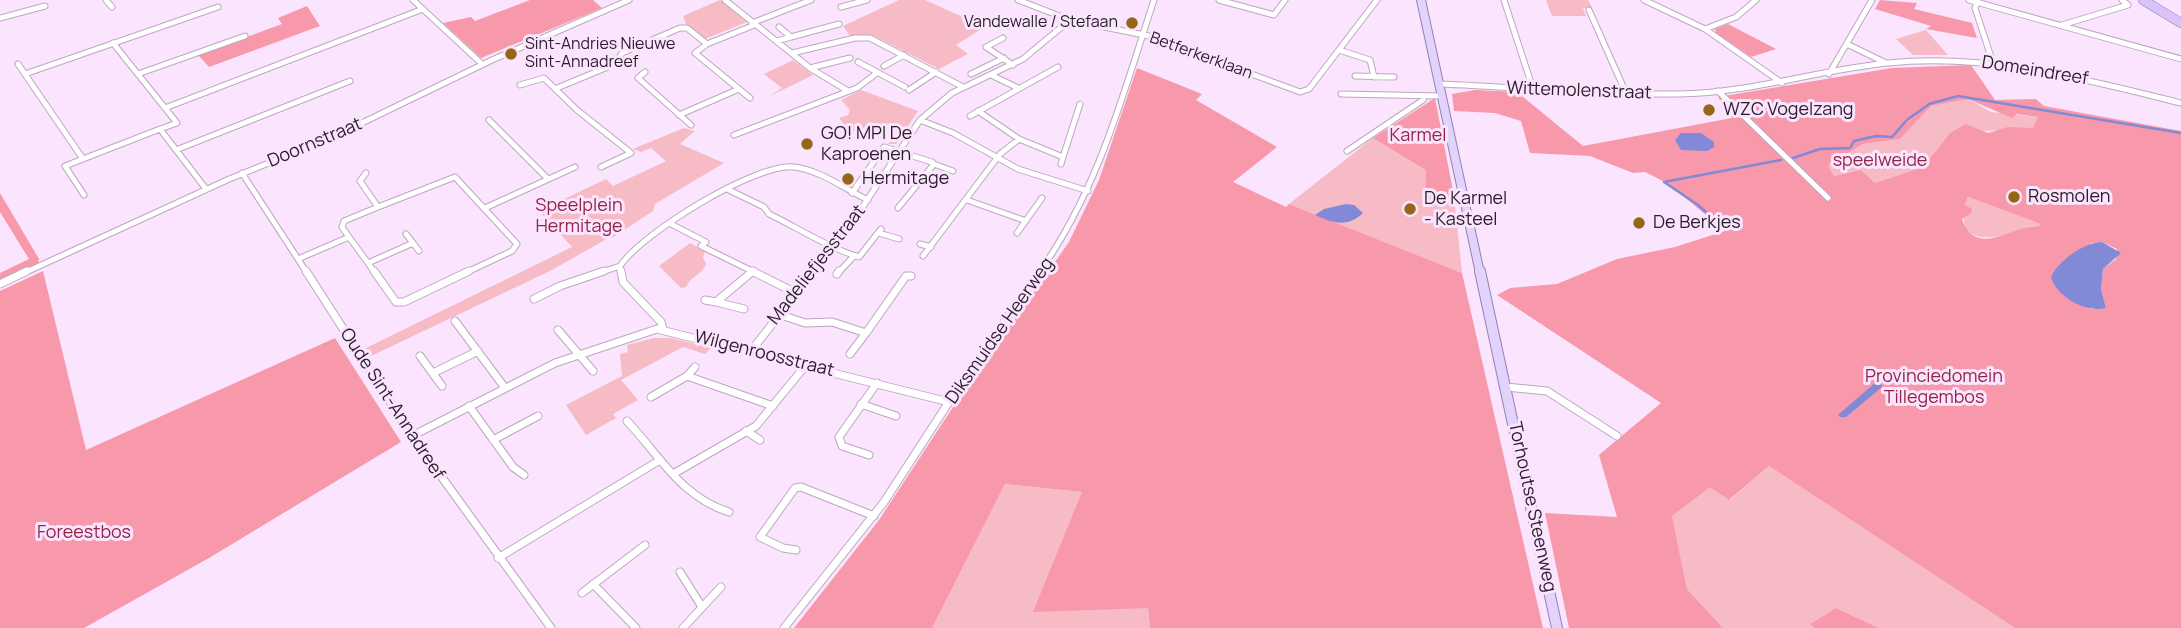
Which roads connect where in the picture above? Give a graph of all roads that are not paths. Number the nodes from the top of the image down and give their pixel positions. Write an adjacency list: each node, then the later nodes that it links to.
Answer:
1 (106, 0): 24 (street)
2 (413, 0): 27 (street)
3 (629, 0): 56 (street, Doornstraat)
4 (738, 0): 22 (street)
5 (811, 0): 32 (street)
6 (867, 0): 26 (street)
7 (1018, 0): 31 (street, Betferkerklaan)
8 (1154, 0): 38 (street, Diksmuidse Heerweg)
9 (1219, 0): 10 (street)
10 (1285, 0)
11 (1377, 0): 46 (street)
12 (1421, 0): 74 (main road, Torhoutse Steenweg)
13 (1504, 0): 80 (street)
14 (1644, 0): 37 (street)
15 (1756, 0): 37 (street)
16 (1872, 0): 45 (street)
17 (1969, 0): 21 (street)
18 (2122, 0): 35 (street)
19 (2143, 0): 33 (highway)
20 (2154, 0): 29 (highway)
21 (1978, 1): 35 (street); 54 (street)
22 (728, 2): 32 (street)
23 (45, 6): 30 (street)
24 (112, 7)
25 (218, 7): 43 (street)
26 (841, 7)
27 (423, 9): 56 (street); 90 (street)
28 (1589, 10): 83 (street)
29 (2181, 16)
30 (0, 18)
31 (1070, 20): 38 (street, Betferkerklaan); 57 (street, Madeliefjesstraat)
32 (753, 22): 42 (street); 44 (street)
33 (2181, 23)
34 (839, 24): 40 (street)
35 (2060, 26): 51 (street)
36 (779, 27): 40 (street)
37 (1705, 29): 73 (street)
38 (1141, 34): 46 (street, Betferkerklaan); 114 (street, Diksmuidse Heerweg)
39 (245, 36): 67 (street)
40 (790, 37): 42 (street)
41 (1003, 38): 50 (street)
42 (777, 41): 47 (street)
43 (113, 43): 64 (street); 67 (street)
44 (707, 44): 78 (street); 79 (street)
45 (1847, 44): 53 (street, Domeindreef); 66 (street)
46 (1339, 50): 70 (street)
47 (792, 53): 48 (street); 60 (street)
48 (904, 55): 58 (street); 62 (street)
49 (850, 58): 60 (street)
50 (1004, 58): 57 (street); 65 (street)
51 (2181, 59)
52 (858, 62): 63 (street)
53 (1887, 63): 54 (street, Domeindreef); 66 (street, Domeindreef)
54 (1993, 63): 88 (street, Domeindreef)
55 (19, 64): 64 (street)
56 (482, 65): 109 (street, Doornstraat)
57 (1013, 65): 68 (street, Madeliefjesstraat)
58 (884, 66)
59 (1058, 67): 77 (street)
60 (810, 68): 81 (street)
61 (645, 72): 92 (street)
62 (936, 72): 63 (street); 76 (street)
63 (877, 73): 81 (street)
64 (25, 74): 103 (street)
65 (971, 74)
66 (1829, 74): 73 (street, Wittemolenstraat)
67 (138, 75): 90 (street)
68 (991, 75): 76 (street, Madeliefjesstraat); 77 (street)
69 (1355, 76): 70 (street)
70 (1374, 77): 71 (street)
71 (1394, 77)
72 (350, 80): 100 (street)
73 (1782, 83): 82 (street, Wittemolenstraat)
74 (1440, 84): 80 (street, Wittemolenstraat); 86 (main road, Torhoutse Steenweg)
75 (520, 85): 78 (street)
76 (963, 87): 95 (street, Madeliefjesstraat)
77 (1018, 88): 91 (street)
78 (555, 89): 107 (street)
79 (739, 89): 87 (street); 92 (street)
80 (1533, 89): 83 (street, Wittemolenstraat)
81 (848, 91): 98 (street)
82 (1718, 91): 83 (street, Wittemolenstraat); 118 (street)
83 (1626, 93)
84 (1341, 94): 85 (street)
85 (1424, 96): 86 (street); 102 (street)
86 (1442, 96): 166 (main road, Torhoutse Steenweg)
87 (750, 97)
88 (2181, 103)
89 (1080, 104): 99 (street)
90 (165, 108): 97 (street)
91 (978, 111): 93 (street); 99 (street)
92 (680, 115): 96 (street)
93 (970, 116)
94 (489, 120): 111 (street)
95 (920, 120): 101 (street, Madeliefjesstraat); 104 (street)
96 (691, 125)
97 (160, 130): 100 (street); 103 (street)
98 (734, 135)
99 (1019, 139): 104 (street)
100 (176, 150): 112 (street)
101 (900, 150): 105 (street); 115 (street); 119 (street, Madeliefjesstraat)
102 (1347, 151)
103 (83, 159): 116 (street)
104 (997, 159): 114 (street); 120 (street)
105 (934, 164): 108 (street); 121 (street)
106 (576, 167): 111 (street)
107 (601, 167)
108 (953, 171)
109 (242, 173): 112 (street, Doornstraat); 137 (street, Oude Sint-Annadreef)
110 (366, 173): 122 (street)
111 (548, 179): 123 (street)
112 (206, 189): 143 (street, Doornstraat)
113 (727, 189): 115 (street); 125 (street); 132 (street)
114 (1088, 191): 169 (street, Diksmuidse Heerweg)
115 (852, 192): 119 (street)
116 (84, 195)
117 (1042, 198): 124 (street)
118 (1828, 198)
119 (868, 200): 132 (street, Madeliefjesstraat)
120 (967, 200): 124 (street); 133 (street)
121 (903, 205)
122 (378, 206): 123 (street); 128 (street)
123 (485, 208): 138 (street)
124 (1026, 220): 126 (street)
125 (671, 224): 139 (street); 140 (street)
126 (1017, 233)
127 (406, 234): 130 (street)
128 (349, 237): 137 (street); 138 (street)
129 (899, 239): 135 (street)
130 (413, 243): 134 (street); 138 (street)
131 (920, 244): 133 (street)
132 (835, 247): 135 (street); 144 (street, Madeliefjesstraat)
133 (930, 247): 136 (street)
134 (419, 251)
135 (854, 256): 141 (street)
136 (923, 256)
137 (298, 259): 177 (street, Oude Sint-Annadreef)
138 (368, 263)
139 (620, 267): 145 (street); 151 (street)
140 (754, 271): 144 (street); 147 (street)
141 (837, 274)
142 (911, 276): 153 (street)
143 (0, 284)
144 (796, 293): 149 (street, Madeliefjesstraat)
145 (534, 299)
146 (705, 300): 147 (street)
147 (716, 302): 148 (street)
148 (744, 309)
149 (778, 314): 153 (street); 155 (street, Madeliefjesstraat)
150 (456, 321): 154 (street)
151 (663, 329): 155 (street, Wilgenroosstraat); 156 (street, Wilgenroosstraat)
152 (558, 330): 156 (street)
153 (866, 333): 157 (street)
154 (478, 351): 162 (street); 167 (street)
155 (751, 351): 159 (street, Wilgenroosstraat)
156 (580, 352): 161 (street); 167 (street, Wilgenroosstraat)
157 (850, 354)
158 (420, 356): 162 (street)
159 (806, 365): 164 (street, Wilgenroosstraat); 171 (street)
160 (695, 367): 163 (street)
161 (593, 371)
162 (433, 373): 165 (street)
163 (687, 376): 168 (street); 171 (street)
164 (877, 383): 169 (street, Wilgenroosstraat); 170 (street)
165 (442, 386)
166 (1506, 387): 178 (street); 199 (main road, Torhoutse Steenweg)
167 (505, 388): 172 (street, Wilgenroosstraat)
168 (652, 397)
169 (949, 402): 186 (street, Diksmuidse Heerweg)
170 (861, 404): 174 (street); 181 (street)
171 (773, 405): 176 (street)
172 (470, 406): 177 (street, Wilgenroosstraat); 179 (street)
173 (538, 416): 179 (street)
174 (896, 416)
175 (627, 421): 182 (street)
176 (746, 431): 180 (street); 183 (street)
177 (412, 436): 189 (street, Oude Sint-Annadreef)
178 (1617, 436)
179 (493, 440): 184 (street)
180 (761, 440)
181 (869, 455)
182 (660, 460): 183 (street); 189 (street)
183 (673, 474): 185 (street)
184 (524, 475)
185 (729, 512)
186 (874, 516): 188 (street); 198 (street, Diksmuidse Heerweg)
187 (645, 545): 191 (street)
188 (796, 550)
189 (498, 558): 195 (street, Oude Sint-Annadreef)
190 (680, 572): 194 (street)
191 (593, 584): 193 (street); 196 (street)
192 (721, 587): 194 (street)
193 (582, 593)
194 (702, 607): 197 (street)
195 (551, 628)
196 (636, 628)
197 (682, 628)
198 (783, 628)
199 (1557, 628)

